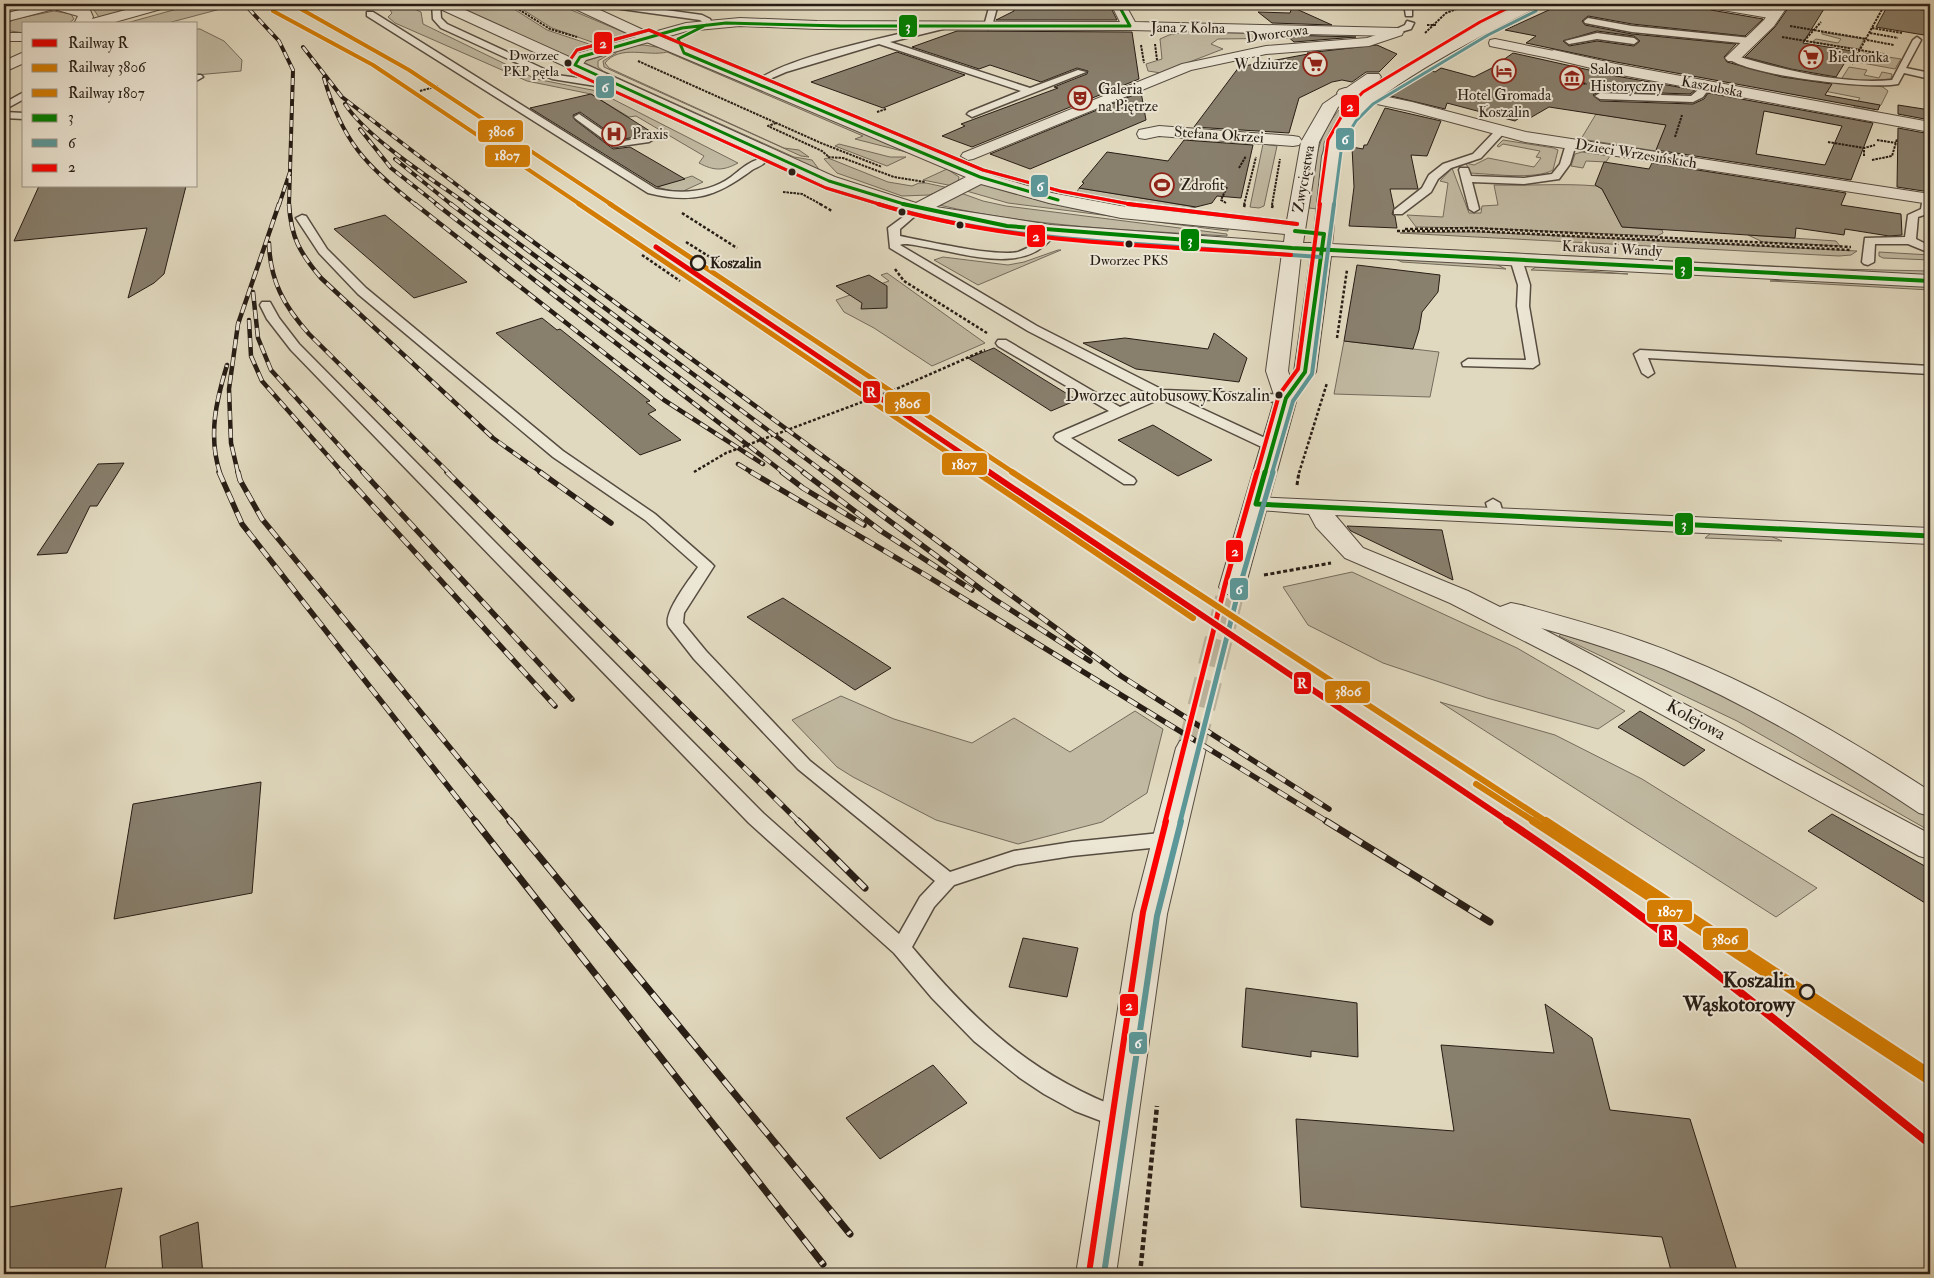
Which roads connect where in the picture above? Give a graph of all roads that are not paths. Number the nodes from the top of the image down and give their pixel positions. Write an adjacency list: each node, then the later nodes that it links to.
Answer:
1 (40, 4): 2 (street)
2 (58, 4): 16 (street); 19 (street)
3 (163, 4): 20 (street)
4 (436, 4): 46 (lane)
5 (441, 4): 40 (street)
6 (576, 4): 31 (street)
7 (607, 4): 22 (lane, Jana z Kolna)
8 (994, 4): 24 (lane)
9 (1109, 4): 25 (street)
10 (1118, 4): 26 (street)
11 (1408, 4): 27 (lane)
12 (1505, 4): 49 (street, Zwycięstwa)
13 (1533, 4): 52 (street, Zwycięstwa)
14 (1711, 4): 21 (street)
15 (370, 14): 66 (lane)
16 (4, 18)
17 (1633, 19): 28 (lane)
18 (1588, 21): 28 (lane)
19 (82, 22)
20 (97, 22)
21 (1767, 23): 28 (lane); 39 (street)
22 (708, 24): 23 (street, Jana z Kolna); 31 (street, Jana z Kolna); 37 (street, Jana z Kolna)
23 (944, 26): 24 (street, Jana z Kolna); 33 (lane)
24 (988, 26): 25 (street, Jana z Kolna)
25 (1107, 26): 26 (street, Jana z Kolna)
26 (1130, 26): 27 (street, Jana z Kolna)
27 (1397, 32): 64 (street, Dworcowa)
28 (1676, 33)
29 (4, 37): 30 (street)
30 (22, 37)
31 (647, 37): 37 (street); 40 (street, Jana z Kolna)
32 (1917, 40): 42 (lane)
33 (879, 41): 45 (lane); 48 (lane)
34 (1634, 42): 36 (lane)
35 (1495, 43): 36 (street, Kaszubska)
36 (1563, 49): 47 (street, Kaszubska)
37 (684, 53): 45 (street)
38 (22, 58): 41 (street)
39 (1733, 58): 42 (lane)
40 (575, 65): 46 (street)
41 (4, 67)
42 (1900, 71): 44 (lane)
43 (1081, 72): 48 (lane)
44 (1930, 76)
45 (759, 84): 67 (street)
46 (621, 86): 71 (street)
47 (1706, 86): 51 (lane); 58 (street, Kaszubska)
48 (1030, 91): 54 (lane)
49 (1345, 93): 52 (street, Dzieci Wrzesińskich); 76 (street, Zwycięstwa)
50 (22, 96): 53 (lane)
51 (1600, 96)
52 (1368, 98): 59 (street, Dzieci Wrzesińskich); 78 (street, Zwycięstwa)
53 (4, 107)
54 (972, 114)
55 (4, 115): 56 (lane)
56 (22, 116)
57 (579, 118): 61 (lane)
58 (1930, 127)
59 (1500, 132): 63 (street, Dzieci Wrzesińskich); 65 (lane)
60 (1145, 134): 62 (street, Stefana Okrzei)
61 (649, 139)
62 (1293, 141)
63 (1571, 144): 68 (lane); 69 (street, Dzieci Wrzesińskich)
64 (969, 154)
65 (1462, 160): 68 (lane); 72 (lane)
66 (760, 162)
67 (980, 177): 71 (street); 76 (street)
68 (1466, 180): 70 (lane)
69 (1929, 199): 77 (lane)
70 (1474, 208)
71 (918, 209): 74 (street); 75 (lane)
72 (1398, 212)
73 (302, 218): 103 (lane)
74 (1051, 231): 75 (lane); 76 (street)
75 (895, 239): 89 (lane)
76 (1294, 240): 78 (street, Krakusa i Wandy); 90 (street, Zwycięstwa)
77 (1910, 241): 79 (lane); 80 (lane)
78 (1322, 242): 80 (street, Krakusa i Wandy); 81 (street, Krakusa i Wandy); 90 (street, Zwycięstwa)
79 (1930, 250)
80 (1861, 253): 82 (street, Krakusa i Wandy)
81 (1516, 260): 83 (street, Krakusa i Wandy); 86 (lane)
82 (1930, 265)
83 (1930, 281)
84 (266, 305): 104 (lane)
85 (1002, 343): 91 (lane)
86 (1468, 363)
87 (1930, 370): 88 (lane)
88 (1648, 373)
89 (1160, 394): 90 (lane); 91 (lane); 92 (lane)
90 (1286, 398): 92 (street, Zwycięstwa)
91 (1118, 411): 93 (lane)
92 (1273, 447): 94 (street, Zwycięstwa)
93 (1129, 480)
94 (1256, 504): 95 (street); 97 (street, Zwycięstwa)
95 (1320, 509): 96 (street); 98 (street, Kolejowa)
96 (1930, 536)
97 (1232, 588)
98 (1459, 597): 100 (street, Kolejowa); 102 (street, Kolejowa)
99 (1191, 748): 101 (street)
100 (1930, 805)
101 (1170, 839): 103 (lane); 105 (street)
102 (1930, 848)
103 (947, 880): 104 (lane)
104 (900, 948): 105 (lane)
105 (1118, 1117): 106 (street)
106 (1096, 1274)

